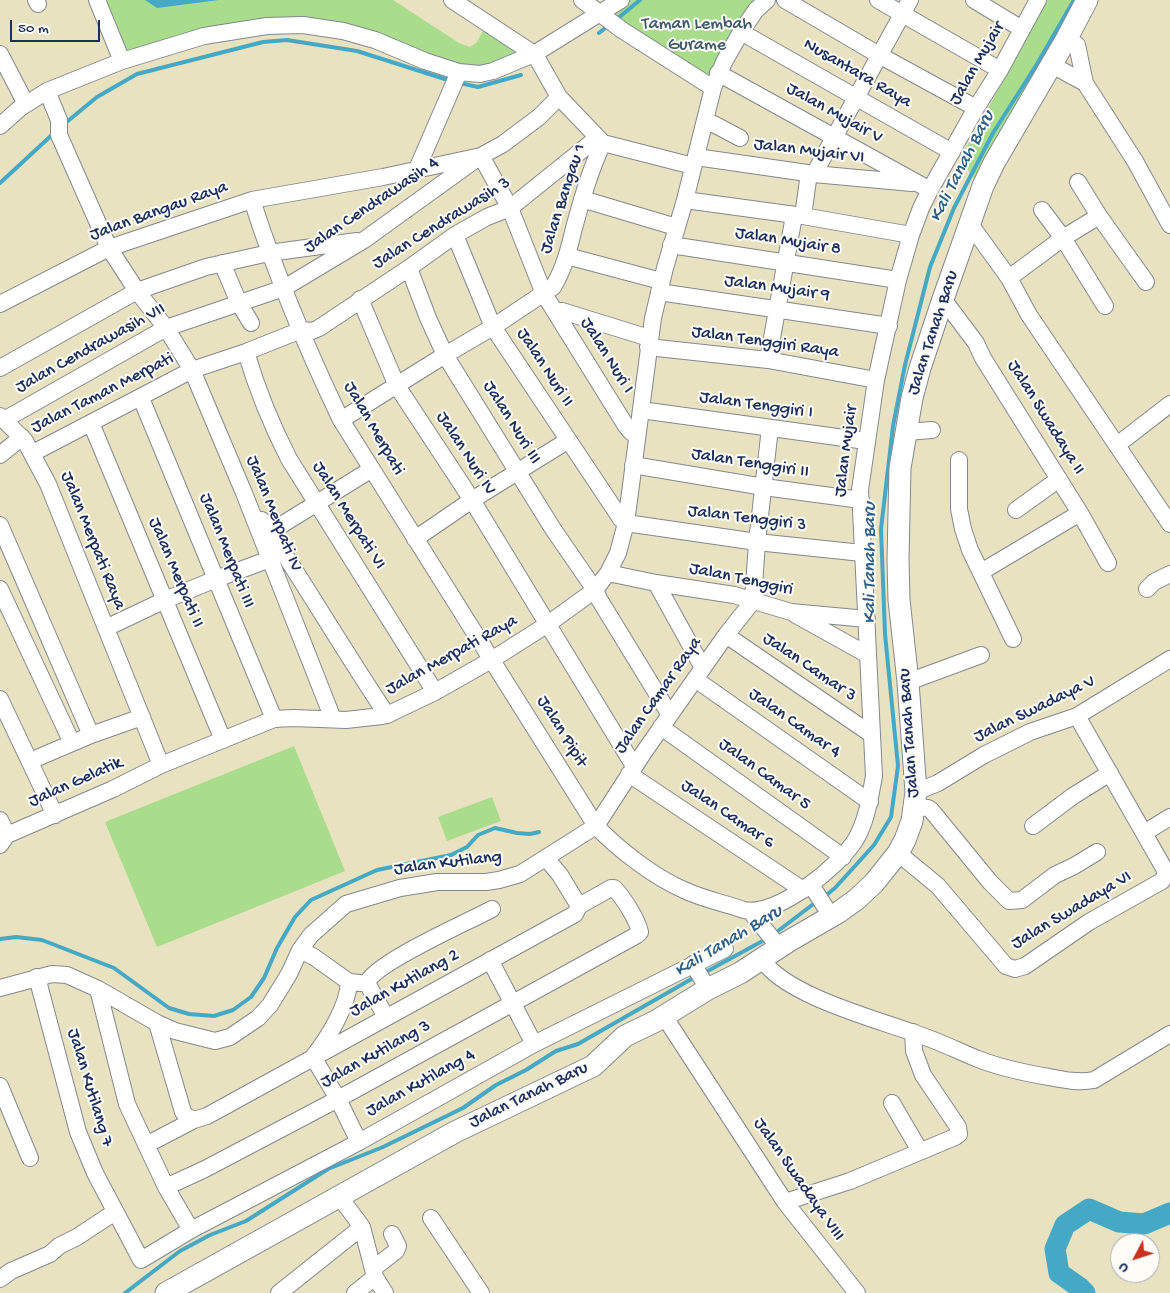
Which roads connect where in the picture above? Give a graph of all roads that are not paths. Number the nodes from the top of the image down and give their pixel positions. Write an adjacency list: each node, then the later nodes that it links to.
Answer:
1 (97, 0): 19 (street)
2 (452, 0): 18 (street)
3 (582, 0): 12 (street)
4 (621, 0): 12 (street)
5 (767, 0): 14 (street, Jalan Merpati Raya)
6 (785, 0): 17 (street)
7 (878, 0): 11 (street)
8 (974, 0): 13 (street)
9 (1038, 0): 13 (street, Jalan Mujair)
10 (1087, 0): 15 (main road, Jalan Tanah Baru)
11 (906, 7): 17 (street); 21 (street)
12 (604, 17): 18 (street); 25 (street)
13 (1022, 28): 21 (street, Jalan Mujair)
14 (741, 32): 23 (street, Jalan Merpati Raya); 27 (street, Nusantara Raya)
15 (1067, 38): 20 (main road, Jalan Tanah Baru); 24 (street)
16 (0, 54): 29 (street)
17 (879, 55): 27 (street); 30 (street)
18 (536, 57): 22 (street); 28 (street)
19 (122, 61): 22 (street); 26 (street)
20 (1052, 65): 24 (street); 50 (main road, Jalan Tanah Baru)
21 (1000, 70): 30 (street, Jalan Mujair)
22 (459, 72): 39 (street)
23 (718, 73): 25 (street, Jalan Merpati Raya); 33 (street, Jalan Mujair V)
24 (1085, 82): 51 (street)
25 (713, 88): 31 (street, Jalan Merpati Raya)
26 (48, 90): 29 (street); 58 (street, Jalan Merpati IV)
27 (856, 96): 33 (street); 36 (street, Nusantara Raya)
28 (558, 97): 35 (street); 37 (street)
29 (26, 104): 32 (street)
30 (976, 108): 36 (street, Jalan Mujair)
31 (706, 120): 34 (street); 38 (street, Jalan Merpati Raya)
32 (0, 126)
33 (834, 136): 40 (street); 42 (street, Jalan Mujair V)
34 (740, 138)
35 (600, 141): 38 (street, Jalan Bangau 1); 43 (street, Jalan Bangau 1); 46 (street, Jalan Cendrawasih 3)
36 (952, 152): 42 (street, Jalan Mujair)
37 (481, 156): 39 (street, Jalan Bangau Raya); 46 (street, Jalan Nuri I); 56 (street, Jalan Cendrawasih 4)
38 (694, 162): 40 (street, Jalan Mujair VI); 45 (street, Jalan Merpati Raya)
39 (417, 170): 44 (street, Jalan Bangau Raya)
40 (812, 174): 42 (street, Jalan Mujair VI); 48 (street)
41 (1078, 182): 49 (street)
42 (923, 187): 54 (street, Jalan Mujair)
43 (582, 199): 52 (street); 60 (street, Jalan Bangau 1)
44 (252, 200): 58 (street, Jalan Bangau Raya); 59 (street, Jalan Merpati)
45 (685, 200): 48 (street); 52 (street, Jalan Merpati Raya)
46 (510, 208): 53 (street, Jalan Cendrawasih 3); 70 (street, Jalan Nuri I)
47 (1042, 210): 55 (street)
48 (799, 216): 54 (street); 61 (street)
49 (1099, 216): 55 (street); 66 (street)
50 (970, 224): 64 (street); 72 (main road, Jalan Tanah Baru)
51 (1170, 225)
52 (676, 227): 57 (street, Jalan Merpati Raya)
53 (455, 235): 63 (street, Jalan Cendrawasih 3); 79 (street, Jalan Nuri II)
54 (910, 235): 65 (street, Jalan Mujair)
55 (1063, 238): 64 (street); 75 (street)
56 (364, 240): 59 (street); 68 (street, Jalan Cendrawasih 4)
57 (671, 245): 61 (street, Jalan Mujair 8); 67 (street, Jalan Merpati Raya)
58 (109, 248): 69 (street, Jalan Merpati IV); 74 (street, Jalan Bangau Raya)
59 (269, 253): 62 (street); 68 (street, Jalan Merpati)
60 (567, 256): 67 (street, Jalan Mujair 9); 70 (street, Jalan Bangau 1)
61 (786, 262): 65 (street, Jalan Mujair 8); 76 (street)
62 (222, 263): 69 (street); 73 (street)
63 (408, 268): 71 (street, Jalan Cendrawasih 3); 85 (street, Jalan Nuri III)
64 (1009, 278): 104 (street)
65 (898, 280): 80 (street, Jalan Mujair)
66 (1146, 282)
67 (660, 287): 76 (street, Jalan Mujair 9); 83 (street, Jalan Merpati Raya)
68 (284, 288): 73 (street, Jalan Cendrawasih VII); 82 (street, Jalan Merpati)
69 (137, 291): 81 (street, Jalan Merpati IV); 87 (street)
70 (544, 294): 77 (street, Jalan Nuri I); 79 (street, Jalan Bangau 1)
71 (360, 299): 82 (street, Jalan Cendrawasih 3); 90 (street, Jalan Nuri IV)
72 (943, 299): 99 (main road, Jalan Tanah Baru); 111 (street, Jalan Swadaya II)
73 (239, 303): 78 (street); 81 (street, Jalan Cendrawasih VII)
74 (0, 304)
75 (1106, 306)
76 (776, 310): 80 (street, Jalan Mujair 9); 86 (street)
77 (554, 311): 83 (street, Jalan Tenggiri Raya); 100 (street, Jalan Nuri I)
78 (251, 323)
79 (493, 326): 85 (street, Jalan Bangau 1); 102 (street, Jalan Nuri II)
80 (889, 326): 89 (street, Jalan Mujair)
81 (166, 328): 88 (street, Jalan Merpati IV); 94 (street, Jalan Cendrawasih VII)
82 (301, 330): 84 (street, Jalan Cendrawasih 3); 95 (street, Jalan Merpati)
83 (649, 343): 86 (street, Jalan Tenggiri Raya); 93 (street, Jalan Merpati Raya)
84 (246, 352): 88 (street, Jalan Taman Merpati); 116 (street, Jalan Merpati VI)
85 (445, 354): 90 (street, Jalan Bangau 1); 110 (street, Jalan Nuri III)
86 (768, 360): 89 (street, Jalan Tenggiri Raya)
87 (0, 368)
88 (192, 370): 91 (street, Jalan Taman Merpati); 113 (street, Jalan Merpati IV)
89 (876, 380): 103 (street, Jalan Mujair)
90 (397, 386): 95 (street, Jalan Bangau 1); 114 (street, Jalan Nuri IV)
91 (142, 398): 96 (street, Jalan Taman Merpati); 131 (street, Jalan Merpati III)
92 (1170, 404): 104 (street)
93 (641, 410): 97 (street, Jalan Tenggiri I); 100 (street, Jalan Merpati Raya)
94 (2, 418): 101 (street, Jalan Merpati Raya)
95 (341, 420): 109 (street, Jalan Merpati)
96 (91, 422): 105 (street, Jalan Taman Merpati); 136 (street, Jalan Merpati II)
97 (770, 428): 103 (street, Jalan Tenggiri I); 112 (street)
98 (932, 430): 99 (street)
99 (906, 432): 150 (main road, Jalan Tanah Baru)
100 (637, 435): 108 (street, Jalan Merpati Raya)
101 (22, 437): 105 (street, Jalan Merpati Raya); 106 (street)
102 (567, 440): 110 (street); 119 (street, Jalan Nuri II)
103 (866, 441): 115 (street, Jalan Mujair)
104 (1117, 445): 120 (street)
105 (32, 453): 141 (street, Jalan Merpati Raya)
106 (0, 455)
107 (959, 460): 128 (street)
108 (633, 465): 112 (street, Jalan Tenggiri II); 119 (street, Jalan Merpati Raya)
109 (372, 469): 116 (street); 123 (street, Jalan Merpati)
110 (518, 472): 114 (street); 135 (street, Jalan Nuri III)
111 (1059, 479): 117 (street); 118 (street, Jalan Swadaya II)
112 (764, 487): 115 (street, Jalan Tenggiri II); 124 (street)
113 (244, 493): 122 (street); 126 (street, Jalan Merpati IV)
114 (472, 500): 123 (street); 140 (street, Jalan Nuri IV)
115 (861, 500): 125 (street, Jalan Mujair)
116 (317, 503): 122 (street); 151 (street, Jalan Merpati VI)
117 (1016, 510)
118 (1080, 512): 127 (street, Jalan Swadaya II); 128 (street)
119 (622, 519): 124 (street, Jalan Tenggiri 3); 129 (street, Jalan Merpati Raya)
120 (1170, 524)
121 (0, 525): 144 (street)
122 (270, 532): 154 (street)
123 (415, 538): 148 (street, Jalan Merpati)
124 (757, 542): 125 (street, Jalan Tenggiri 3); 137 (street)
125 (862, 553): 139 (street, Jalan Mujair)
126 (270, 559): 131 (street); 158 (street, Jalan Merpati IV)
127 (1108, 563)
128 (981, 572): 143 (street)
129 (608, 573): 132 (street, Jalan Tenggiri); 135 (street, Jalan Merpati Raya)
130 (1170, 574): 134 (street)
131 (216, 579): 136 (street); 157 (street, Jalan Merpati III)
132 (656, 584): 137 (street, Jalan Tenggiri); 149 (street)
133 (0, 589): 163 (street)
134 (1147, 589)
135 (595, 590): 140 (street, Jalan Merpati Raya); 159 (street, Jalan Nuri III)
136 (165, 600): 141 (street); 162 (street, Jalan Merpati II)
137 (753, 601): 138 (street, Jalan Tenggiri); 142 (street, Jalan Camar Raya)
138 (791, 612): 139 (street, Jalan Tenggiri); 146 (street)
139 (866, 619): 146 (street, Jalan Mujair)
140 (548, 624): 148 (street, Jalan Merpati Raya); 166 (street, Jalan Nuri IV)
141 (106, 628): 156 (street, Jalan Merpati Raya)
142 (726, 635): 149 (street, Jalan Camar Raya); 160 (street, Jalan Camar 3)
143 (1013, 639)
144 (54, 651): 153 (street); 161 (street)
145 (981, 655): 150 (street)
146 (868, 656): 160 (street, Jalan Mujair)
147 (1170, 659): 155 (street, Jalan Swadaya V)
148 (493, 660): 151 (street, Jalan Merpati Raya); 172 (street, Jalan Pipit)
149 (699, 673): 159 (street, Jalan Camar Raya); 169 (street, Jalan Camar 4)
150 (908, 682): 168 (main road, Jalan Tanah Baru)
151 (435, 692): 154 (street, Jalan Merpati Raya)
152 (0, 699): 164 (street)
153 (71, 712)
154 (387, 716): 158 (street, Jalan Merpati Raya)
155 (1077, 716): 167 (street); 168 (street, Jalan Swadaya V)
156 (142, 717): 161 (street); 165 (street, Jalan Merpati Raya)
157 (274, 719): 158 (street, Jalan Merpati Raya); 162 (street, Jalan Merpati Raya)
158 (334, 719)
159 (665, 721): 166 (street, Jalan Camar Raya); 178 (street, Jalan Camar 5)
160 (871, 734): 169 (street, Jalan Mujair)
161 (91, 735): 163 (street)
162 (223, 740): 165 (street, Jalan Merpati Raya)
163 (72, 743): 164 (street)
164 (30, 761): 170 (street)
165 (161, 765): 170 (street, Jalan Gelatik)
166 (632, 770): 172 (street, Jalan Camar Raya); 180 (street, Jalan Camar 6)
167 (1110, 773): 173 (street); 175 (street)
168 (915, 799): 176 (street); 177 (main road, Jalan Tanah Baru)
169 (870, 802): 178 (street, Jalan Mujair)
170 (56, 814): 174 (street, Jalan Gelatik)
171 (1170, 817): 175 (street)
172 (599, 822): 179 (street, Jalan Kutilang); 184 (street, Jalan Pipit)
173 (1033, 826)
174 (2, 833)
175 (1144, 833): 177 (street, Jalan Swadaya VI)
176 (1097, 852)
177 (898, 853): 183 (main road, Jalan Tanah Baru)
178 (843, 857): 180 (street, Jalan Mujair)
179 (546, 858): 181 (street); 186 (street, Jalan Kutilang)
180 (810, 889): 183 (street); 184 (street, Jalan Mujair)
181 (579, 906): 188 (street, Jalan Kutilang 2); 189 (street, Jalan Kutilang 2)
182 (492, 909): 193 (street)
183 (829, 913): 187 (main road, Jalan Tanah Baru)
184 (754, 916): 187 (street)
185 (725, 949): 190 (street, Jalan Kutilang 4)
186 (300, 950): 192 (street); 199 (street, Jalan Kutilang)
187 (772, 950): 190 (main road, Jalan Tanah Baru); 200 (street)
188 (603, 954): 196 (street, Jalan Kutilang 3)
189 (490, 960): 196 (street); 198 (street, Jalan Kutilang 2)
190 (701, 976): 197 (main road, Jalan Tanah Baru); 202 (street, Jalan Kutilang 4)
191 (37, 978): 194 (street, Jalan Kutilang); 195 (street, Jalan Kutilang); 215 (street, Jalan Kutilang 7)
192 (349, 982): 193 (street); 203 (street)
193 (368, 983): 198 (street)
194 (0, 988)
195 (98, 989): 199 (street, Jalan Kutilang); 209 (street, Jalan Kutilang 7)
196 (513, 1002): 202 (street); 205 (street, Jalan Kutilang 3)
197 (664, 1016): 213 (main road, Jalan Tanah Baru); 214 (street, Jalan Swadaya VIII)
198 (386, 1017): 203 (street, Jalan Kutilang 2)
199 (157, 1023): 207 (street)
200 (913, 1032): 201 (street); 210 (street)
201 (1170, 1034)
202 (534, 1044): 208 (street, Jalan Kutilang 4)
203 (313, 1057): 205 (street); 207 (street, Jalan Kutilang 2)
204 (0, 1086): 211 (street)
205 (338, 1099): 208 (street); 212 (street, Jalan Kutilang 3)
206 (892, 1103): 210 (street)
207 (194, 1120): 209 (street, Jalan Kutilang 2)
208 (359, 1142): 218 (street, Jalan Kutilang 4)
209 (146, 1145): 212 (street, Jalan Kutilang 7)
210 (920, 1151): 214 (street)
211 (30, 1158)
212 (166, 1187): 218 (street, Jalan Kutilang 7)
213 (339, 1196): 217 (street); 224 (main road, Jalan Tanah Baru)
214 (785, 1202): 228 (street, Jalan Swadaya VIII)
215 (115, 1212): 220 (street, Jalan Kutilang 7); 222 (street)
216 (431, 1218): 223 (street)
217 (362, 1227): 221 (street); 225 (street)
218 (191, 1230): 220 (street, Jalan Kutilang 4)
219 (392, 1234): 221 (street)
220 (141, 1260)
221 (374, 1272): 226 (street); 227 (street)
222 (0, 1279)
223 (476, 1291)
224 (166, 1293)
225 (279, 1293)
226 (355, 1293)
227 (385, 1293)
228 (857, 1293)

